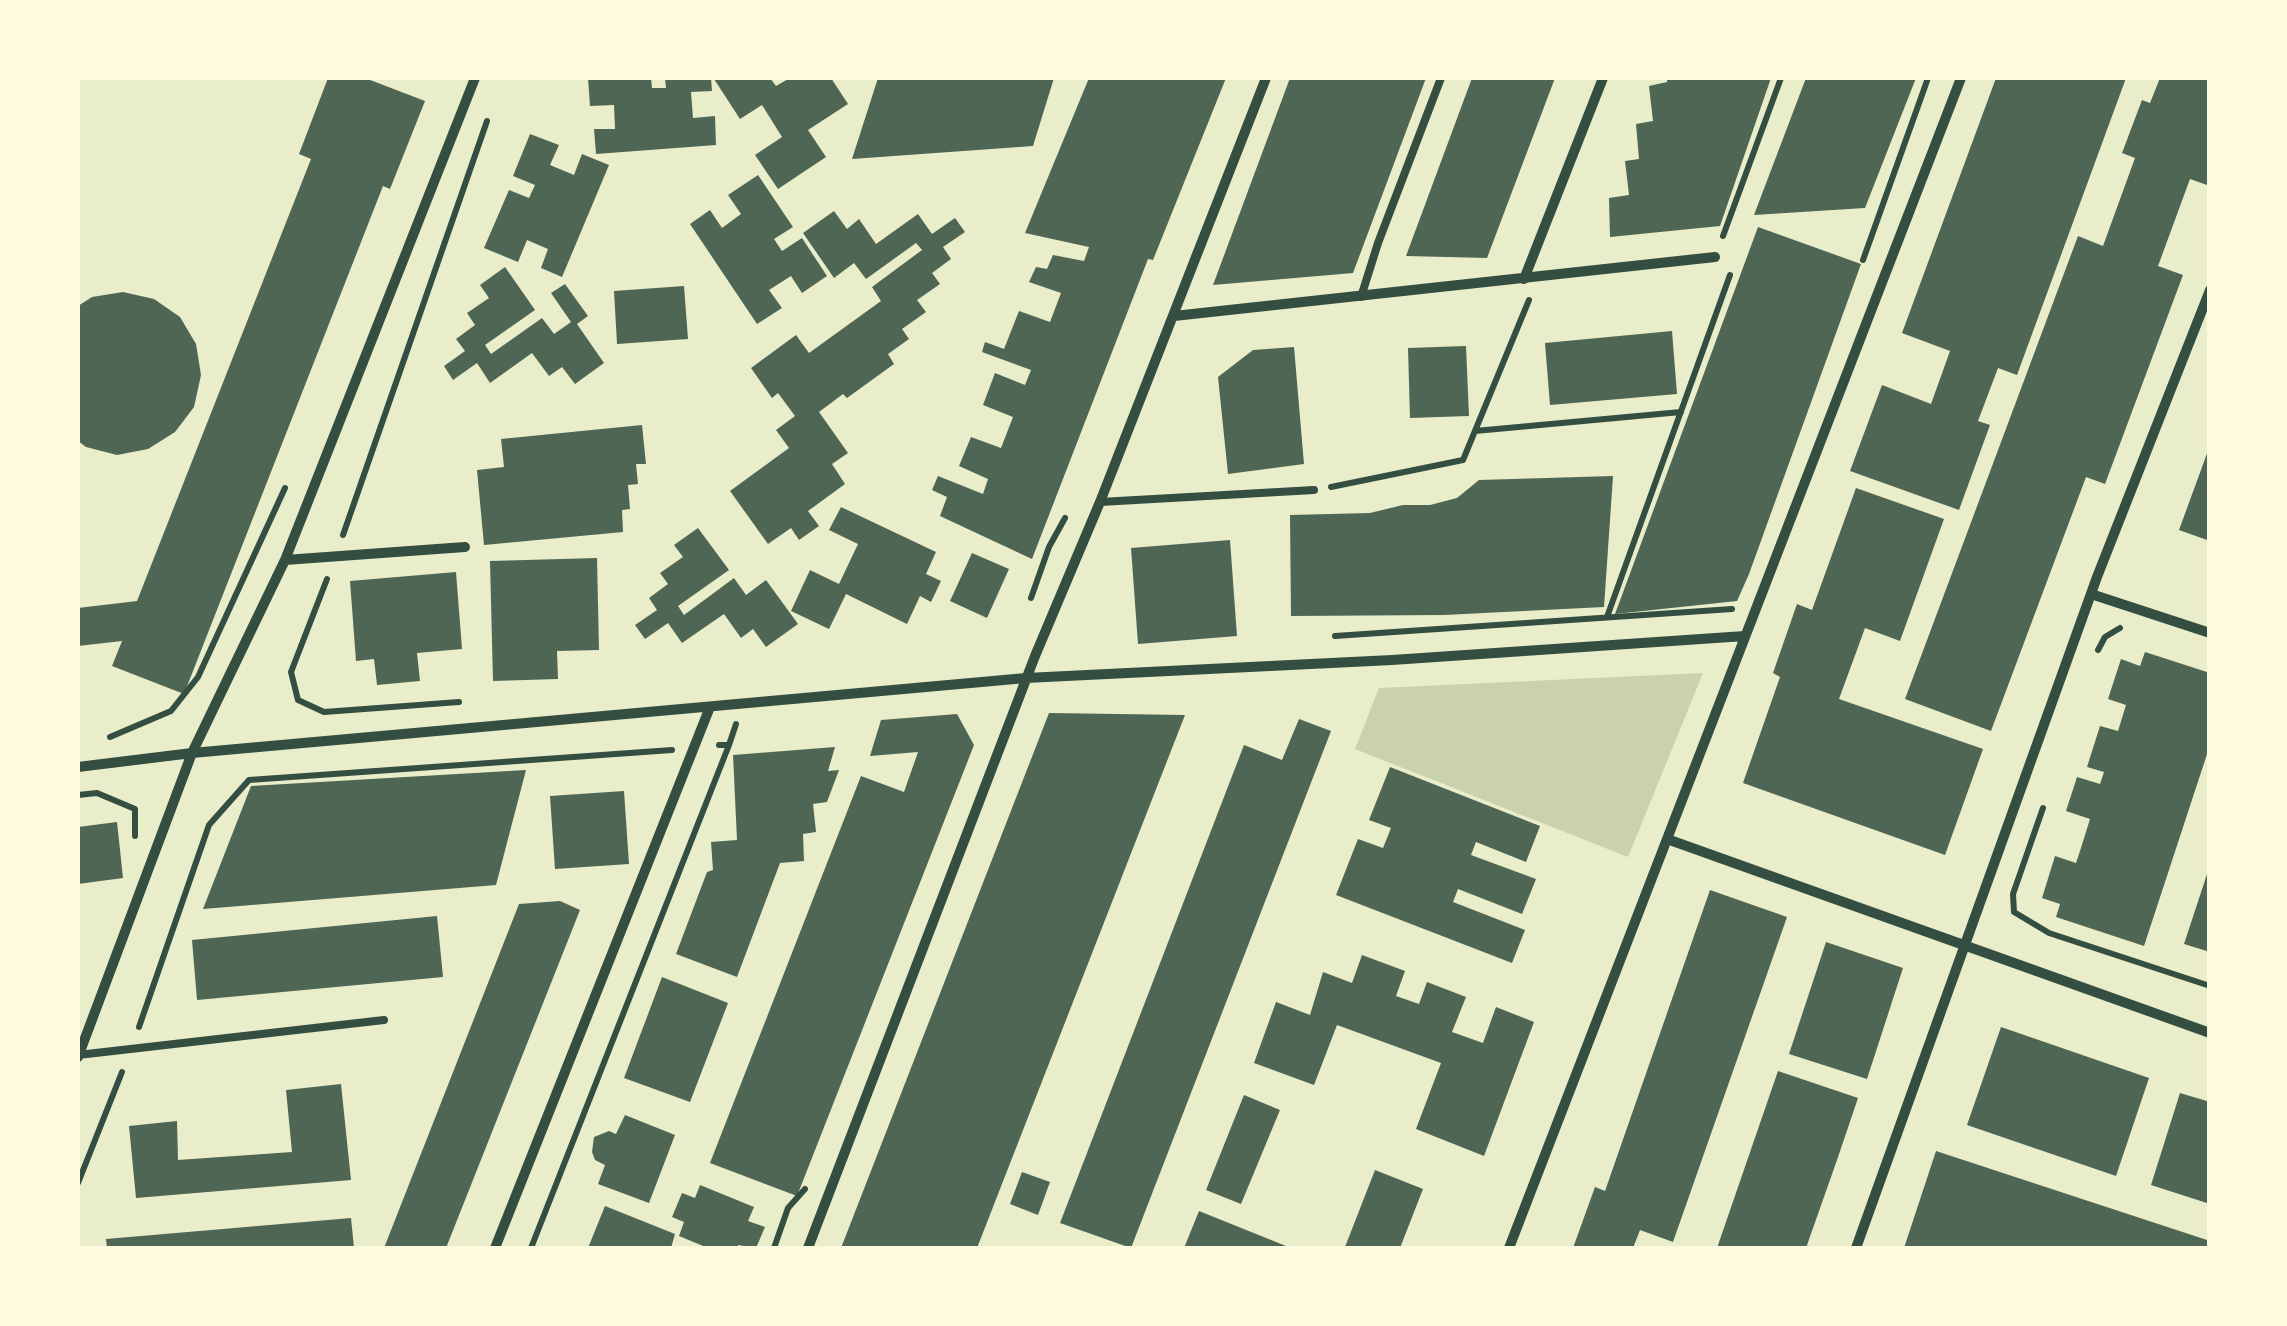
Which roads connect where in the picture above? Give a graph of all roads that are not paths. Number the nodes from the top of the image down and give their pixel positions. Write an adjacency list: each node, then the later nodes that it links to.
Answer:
1 (475, 78): 14 (street)
2 (1266, 78): 10 (street)
3 (1442, 78): 9 (lane)
4 (1603, 78): 7 (street)
5 (1961, 78): 17 (street)
6 (1715, 257): 7 (street)
7 (1524, 279): 9 (street)
8 (2210, 290): 15 (street)
9 (1362, 296): 10 (street)
10 (1174, 316): 12 (street)
11 (1314, 490): 12 (lane)
12 (1100, 502): 18 (street)
13 (464, 547): 14 (street)
14 (284, 560): 20 (street)
15 (2091, 594): 16 (street); 23 (street)
16 (2210, 633)
17 (1745, 636): 18 (street); 22 (street)
18 (1026, 678): 19 (street); 28 (street)
19 (710, 706): 20 (street); 27 (street)
20 (192, 753): 21 (street); 26 (street)
21 (78, 767)
22 (1667, 839): 23 (street); 29 (street)
23 (1962, 947): 25 (street); 30 (street)
24 (384, 1020): 26 (lane)
25 (2210, 1033)
26 (78, 1056)
27 (495, 1248)
28 (808, 1248)
29 (1510, 1248)
30 (1856, 1248)

